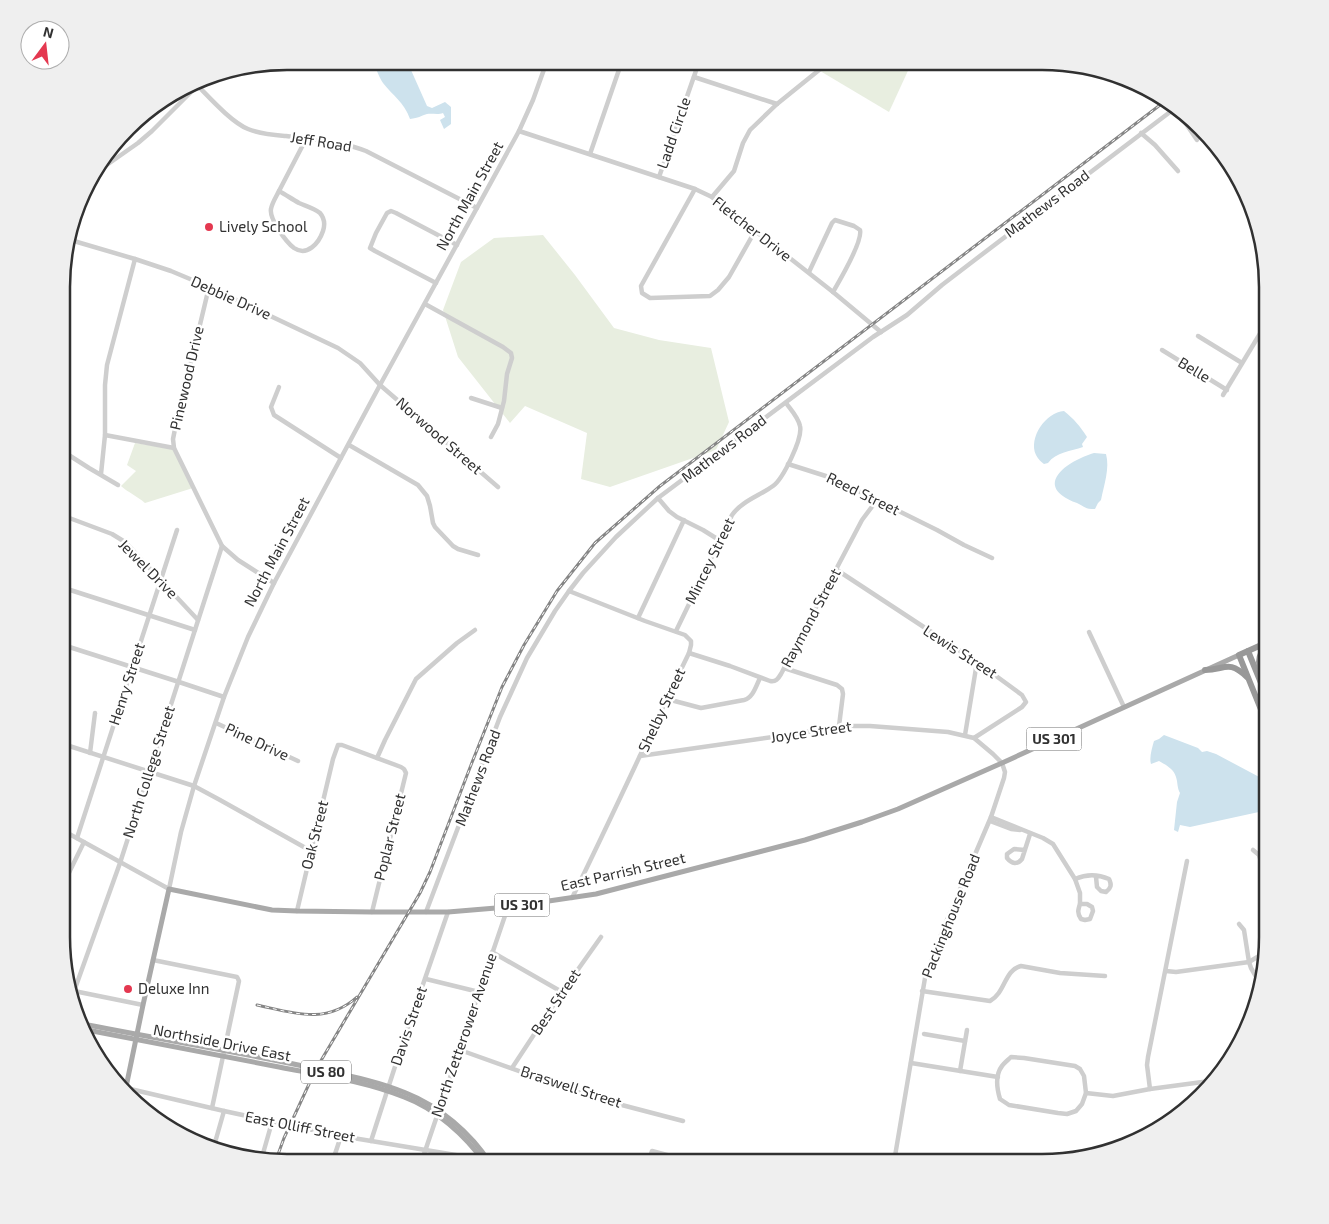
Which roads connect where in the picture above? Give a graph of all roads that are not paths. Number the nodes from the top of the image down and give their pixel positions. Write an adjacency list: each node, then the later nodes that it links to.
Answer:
1 (544, 70): 11 (street, North Main Street)
2 (619, 70): 15 (street)
3 (696, 70): 5 (street, Ladd Circle)
4 (819, 70): 8 (street)
5 (694, 77): 8 (street); 18 (street, Ladd Circle)
6 (201, 88): 13 (street, Jeff Road)
7 (186, 95): 16 (street)
8 (777, 104): 21 (street)
9 (1170, 112): 12 (street, Mathews Road)
10 (1188, 126): 14 (street)
11 (519, 131): 15 (street, Fletcher Drive); 22 (street, North Main Street)
12 (1141, 133): 17 (street); 32 (street, Mathews Road)
13 (306, 139): 20 (street); 22 (street, Jeff Road)
14 (1197, 140)
15 (590, 154): 18 (street, Fletcher Drive)
16 (109, 163)
17 (1178, 171)
18 (659, 177): 19 (street, Fletcher Drive)
19 (695, 189): 21 (street, Fletcher Drive); 23 (street)
20 (279, 191): 20 (street)
21 (712, 197): 23 (street, Fletcher Drive)
22 (477, 208): 25 (street, North Main Street)
23 (755, 231): 27 (street, Fletcher Drive)
24 (74, 244): 26 (street, Debbie Drive)
25 (457, 245): 28 (street, North Main Street); 28 (street)
26 (135, 259): 29 (street, Debbie Drive); 44 (street)
27 (809, 272): 30 (street, Fletcher Drive); 30 (street)
28 (436, 283): 31 (street, North Main Street)
29 (209, 286): 37 (street, Debbie Drive); 47 (street, Pinewood Drive)
30 (834, 292): 32 (street, Fletcher Drive)
31 (425, 304): 37 (street, North Main Street); 43 (street)
32 (882, 332): 42 (street, Mathews Road)
33 (1259, 335): 36 (street)
34 (1198, 336): 36 (street)
35 (1162, 350): 39 (street, Belle)
36 (1242, 363): 39 (street)
37 (380, 385): 46 (street, North Main Street); 53 (street, Norwood Street)
38 (279, 387): 49 (street)
39 (1227, 390): 40 (street)
40 (1223, 395)
41 (470, 398): 43 (street)
42 (786, 402): 50 (street, Mincey Street); 54 (street, Mathews Road)
43 (502, 408): 45 (street)
44 (106, 435): 47 (street); 51 (street)
45 (491, 437)
46 (348, 445): 49 (street, North Main Street); 61 (street)
47 (174, 448): 60 (street, Pinewood Drive)
48 (70, 456): 51 (street)
49 (342, 458): 65 (street, North Main Street)
50 (788, 464): 55 (street, Reed Street); 59 (street, Mincey Street)
51 (101, 474): 52 (street)
52 (118, 484)
53 (498, 488)
54 (658, 498): 57 (street); 67 (street, Mathews Road)
55 (877, 500): 62 (street, Reed Street); 63 (street, Raymond Street)
56 (70, 518): 64 (street, Jewel Drive)
57 (684, 520): 59 (street); 69 (street)
58 (177, 530): 64 (street, Henry Street)
59 (719, 540): 73 (street, Mincey Street)
60 (222, 546): 65 (street, Pinewood Drive); 70 (street, North College Street)
61 (478, 555)
62 (992, 558)
63 (836, 570): 80 (street, Lewis Street); 82 (street, Raymond Street)
64 (161, 580): 68 (street, Henry Street); 70 (street, Jewel Drive)
65 (274, 583): 88 (street, North Main Street)
66 (70, 590): 68 (street)
67 (569, 591): 69 (street, Shelby Street); 126 (street, Mathews Road)
68 (149, 614): 71 (street); 81 (street, Henry Street)
69 (638, 618): 73 (street, Shelby Street)
70 (198, 620): 71 (street, North College Street)
71 (195, 630): 87 (street, North College Street)
72 (475, 630): 101 (street)
73 (676, 631): 78 (street, Shelby Street)
74 (1089, 632): 91 (street)
75 (70, 647): 81 (street)
76 (1259, 647): 77 (highway, US 301)
77 (1248, 651): 79 (highway, US 301); 85 (highway)
78 (689, 653): 84 (street); 89 (street, Shelby Street)
79 (1239, 655): 83 (main road, US 301); 86 (highway)
80 (977, 662): 95 (street); 96 (street, Lewis Street)
81 (133, 668): 87 (street); 100 (street, Henry Street)
82 (784, 668): 84 (street, Raymond Street); 94 (street)
83 (1205, 670): 86 (highway); 91 (main road, US 301)
84 (760, 678): 89 (street)
85 (1259, 678)
86 (1249, 679): 90 (highway)
87 (179, 682): 88 (street); 104 (street, North College Street)
88 (224, 697): 93 (street, North Main Street)
89 (667, 699): 99 (street, Shelby Street)
90 (1259, 704)
91 (1124, 707): 103 (main road, US 301)
92 (95, 713): 98 (street)
93 (216, 723): 102 (street, Pine Drive); 105 (street, North Main Street)
94 (839, 726): 95 (street, Joyce Street); 99 (street, Joyce Street)
95 (965, 735): 96 (street, Joyce Street)
96 (974, 738): 103 (street, Joyce Street)
97 (70, 746): 98 (street)
98 (90, 753): 100 (street)
99 (640, 756): 121 (street, Shelby Street)
100 (103, 757): 104 (street); 109 (street, Henry Street)
101 (377, 758): 113 (street, Oak Street); 125 (street, Poplar Street)
102 (298, 761)
103 (1002, 763): 106 (street, Packinghouse Road); 121 (main road, East Parrish Street / US 301)
104 (150, 772): 105 (street); 116 (street, North College Street)
105 (194, 786): 113 (street); 120 (street, North Main Street)
106 (991, 819): 108 (street); 139 (street, Packinghouse Road)
107 (70, 834): 109 (street)
108 (1030, 834): 111 (street); 119 (street)
109 (77, 838): 110 (street)
110 (84, 842): 116 (street); 117 (street)
111 (1025, 850)
112 (1254, 850): 114 (street)
113 (311, 851): 124 (street, Oak Street)
114 (1259, 855)
115 (1187, 861): 134 (street)
116 (120, 863): 120 (street); 138 (street, North College Street)
117 (70, 870)
118 (1096, 877): 119 (street)
119 (1075, 879): 122 (street)
120 (169, 889): 124 (main road, East Parrish Street / US 301); 132 (main road, North Main Street)
121 (572, 898): 123 (main road, East Parrish Street / US 301)
122 (1080, 904)
123 (508, 907): 127 (main road, East Parrish Street / US 301); 130 (street, North Zetterower Avenue)
124 (297, 911): 125 (main road, East Parrish Street / US 301)
125 (372, 912): 126 (main road, East Parrish Street / US 301)
126 (426, 912): 127 (main road, East Parrish Street / US 301)
127 (448, 912): 137 (street, Davis Street)
128 (1239, 924): 133 (street)
129 (601, 937): 142 (street, Best Street)
130 (492, 952): 141 (street, North Zetterower Avenue); 142 (street)
131 (1258, 956): 133 (street)
132 (153, 960): 143 (main road, North Main Street); 151 (street)
133 (1249, 962): 134 (street); 136 (street)
134 (1166, 971): 159 (street)
135 (1105, 976): 139 (street)
136 (1255, 976)
137 (426, 979): 141 (street); 158 (street, Davis Street)
138 (76, 987)
139 (922, 991): 152 (street, Packinghouse Road)
140 (77, 992): 143 (street)
141 (479, 992): 150 (street, North Zetterower Avenue)
142 (562, 992): 153 (street, Best Street)
143 (143, 1005): 148 (main road, North Main Street)
144 (89, 1026): 148 (main road)
145 (91, 1030): 148 (main road)
146 (967, 1030): 149 (street)
147 (924, 1034): 149 (street)
148 (137, 1037): 151 (main road, Northside Drive East / US 80); 157 (main road, North Main Street)
149 (965, 1041): 154 (street)
150 (460, 1050): 153 (street, Braswell Street); 164 (street, North Zetterower Avenue)
151 (223, 1053): 158 (main road, Northside Drive East / US 80); 162 (street)
152 (911, 1062): 154 (street); 178 (street, Packinghouse Road)
153 (512, 1068): 165 (street, Braswell Street)
154 (960, 1071): 155 (street)
155 (998, 1077): 161 (street); 161 (street)
156 (1203, 1082): 159 (street)
157 (127, 1084)
158 (388, 1088): 164 (main road, Northside Drive East / US 80); 169 (street, Davis Street)
159 (1150, 1089): 161 (street)
160 (134, 1092): 162 (street, East Olliff Street)
161 (1086, 1093)
162 (212, 1108): 163 (street, East Olliff Street)
163 (224, 1111): 166 (street, East Olliff Street); 168 (street)
164 (438, 1113): 170 (street, North Zetterower Avenue); 175 (main road, Northside Drive East / US 80)
165 (684, 1121)
166 (272, 1122): 167 (street, East Olliff Street); 171 (street)
167 (341, 1136): 169 (street, East Olliff Street); 172 (street)
168 (215, 1141)
169 (372, 1141): 170 (street, East Olliff Street)
170 (426, 1150): 173 (street, North Zetterower Avenue); 174 (street, East Olliff Street)
171 (263, 1153)
172 (335, 1154)
173 (424, 1154)
174 (448, 1154)
175 (479, 1154)
176 (651, 1154): 177 (street)
177 (663, 1154)
178 (895, 1154)

